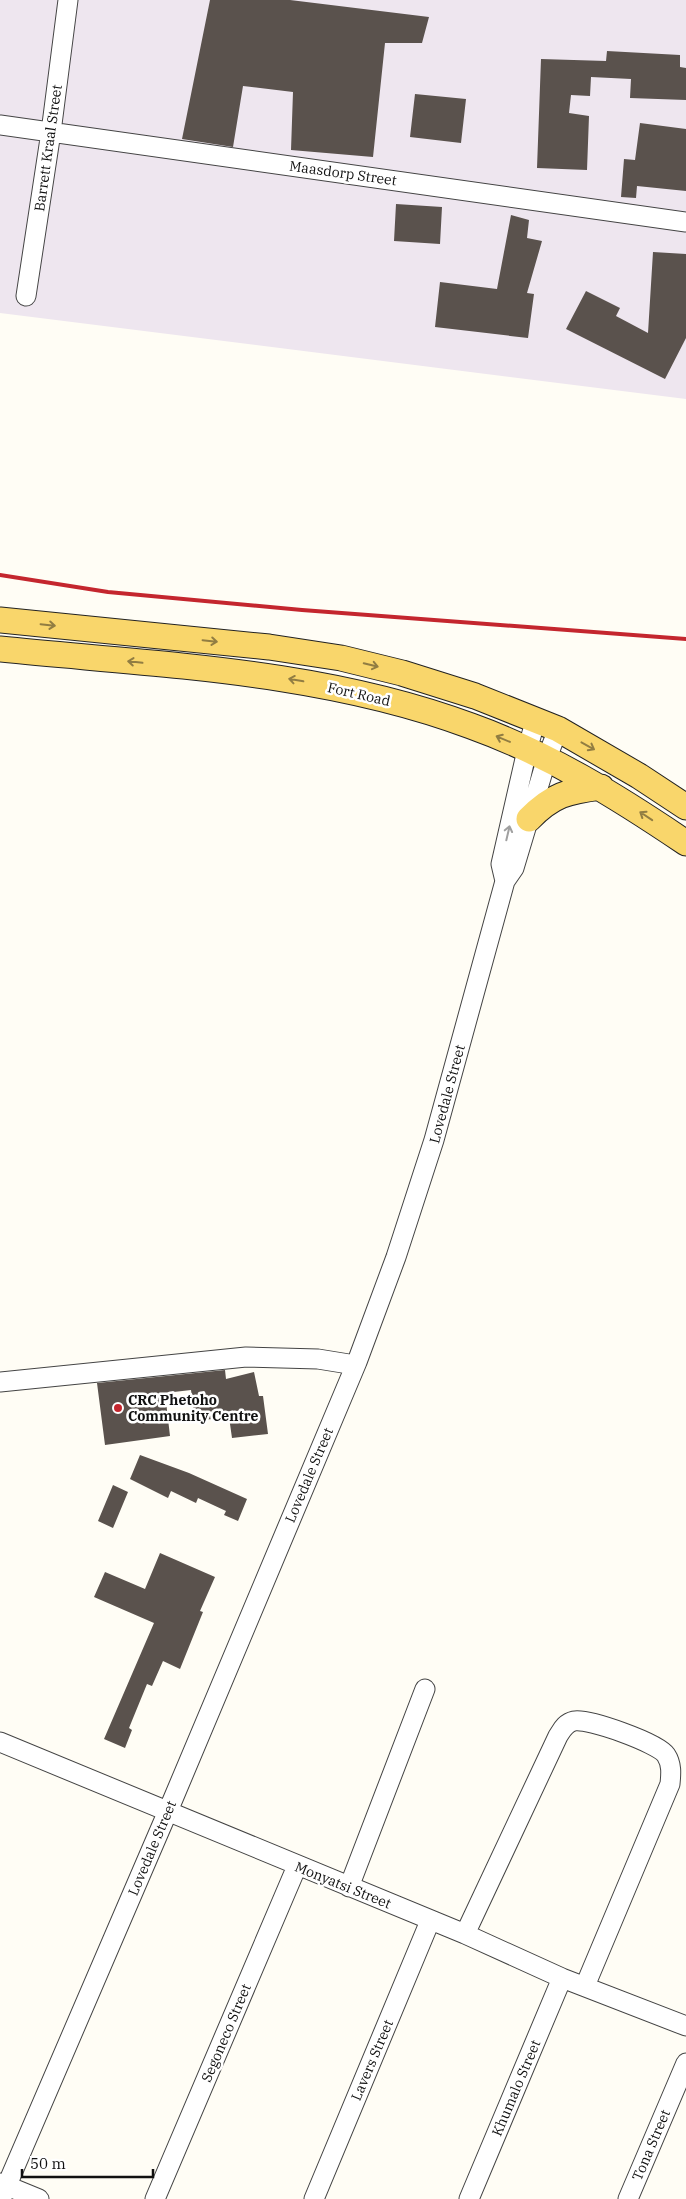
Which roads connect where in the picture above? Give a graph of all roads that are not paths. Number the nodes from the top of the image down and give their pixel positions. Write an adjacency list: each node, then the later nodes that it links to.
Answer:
1 (68, 0): 3 (street, Barrett Kraal Street)
2 (0, 125): 3 (street, Maasdorp Street)
3 (51, 132): 4 (street, Maasdorp Street); 5 (street, Barrett Kraal Street)
4 (686, 222)
5 (26, 296)
6 (0, 620): 8 (main road, one-way to 8)
7 (0, 649): 9 (main road, Fort Road, one-way to 7)
8 (547, 724): 9 (street, Lovedale Street); 11 (main road, one-way to 11)
9 (537, 754): 10 (main road, Fort Road); 12 (street, Lovedale Street); 14 (street, one-way to 9)
10 (601, 787): 12 (main road); 13 (main road, Fort Road, one-way to 10)
11 (686, 807)
12 (529, 819): 14 (street, Lovedale Street)
13 (686, 843)
14 (505, 881): 15 (street, Lovedale Street)
15 (355, 1365): 16 (street); 19 (street, Lovedale Street)
16 (0, 1382)
17 (425, 1689): 21 (street)
18 (0, 1742): 19 (street, Monyatsi Street)
19 (168, 1811): 20 (street, Monyatsi Street); 28 (street, Lovedale Street)
20 (297, 1866): 21 (street, Monyatsi Street); 30 (street, Segoneco Street)
21 (349, 1886): 22 (street, Monyatsi Street)
22 (430, 1921): 23 (street, Monyatsi Street); 31 (street, Lavers Street)
23 (465, 1934): 24 (street, Monyatsi Street); 25 (street)
24 (562, 1978): 25 (street, Monyatsi Street); 32 (street, Khumalo Street)
25 (585, 1986): 26 (street, Monyatsi Street)
26 (686, 2026)
27 (686, 2064): 33 (street, Tona Street)
28 (2, 2189): 29 (street)
29 (39, 2199)
30 (155, 2199)
31 (314, 2199)
32 (469, 2199)
33 (628, 2199)

